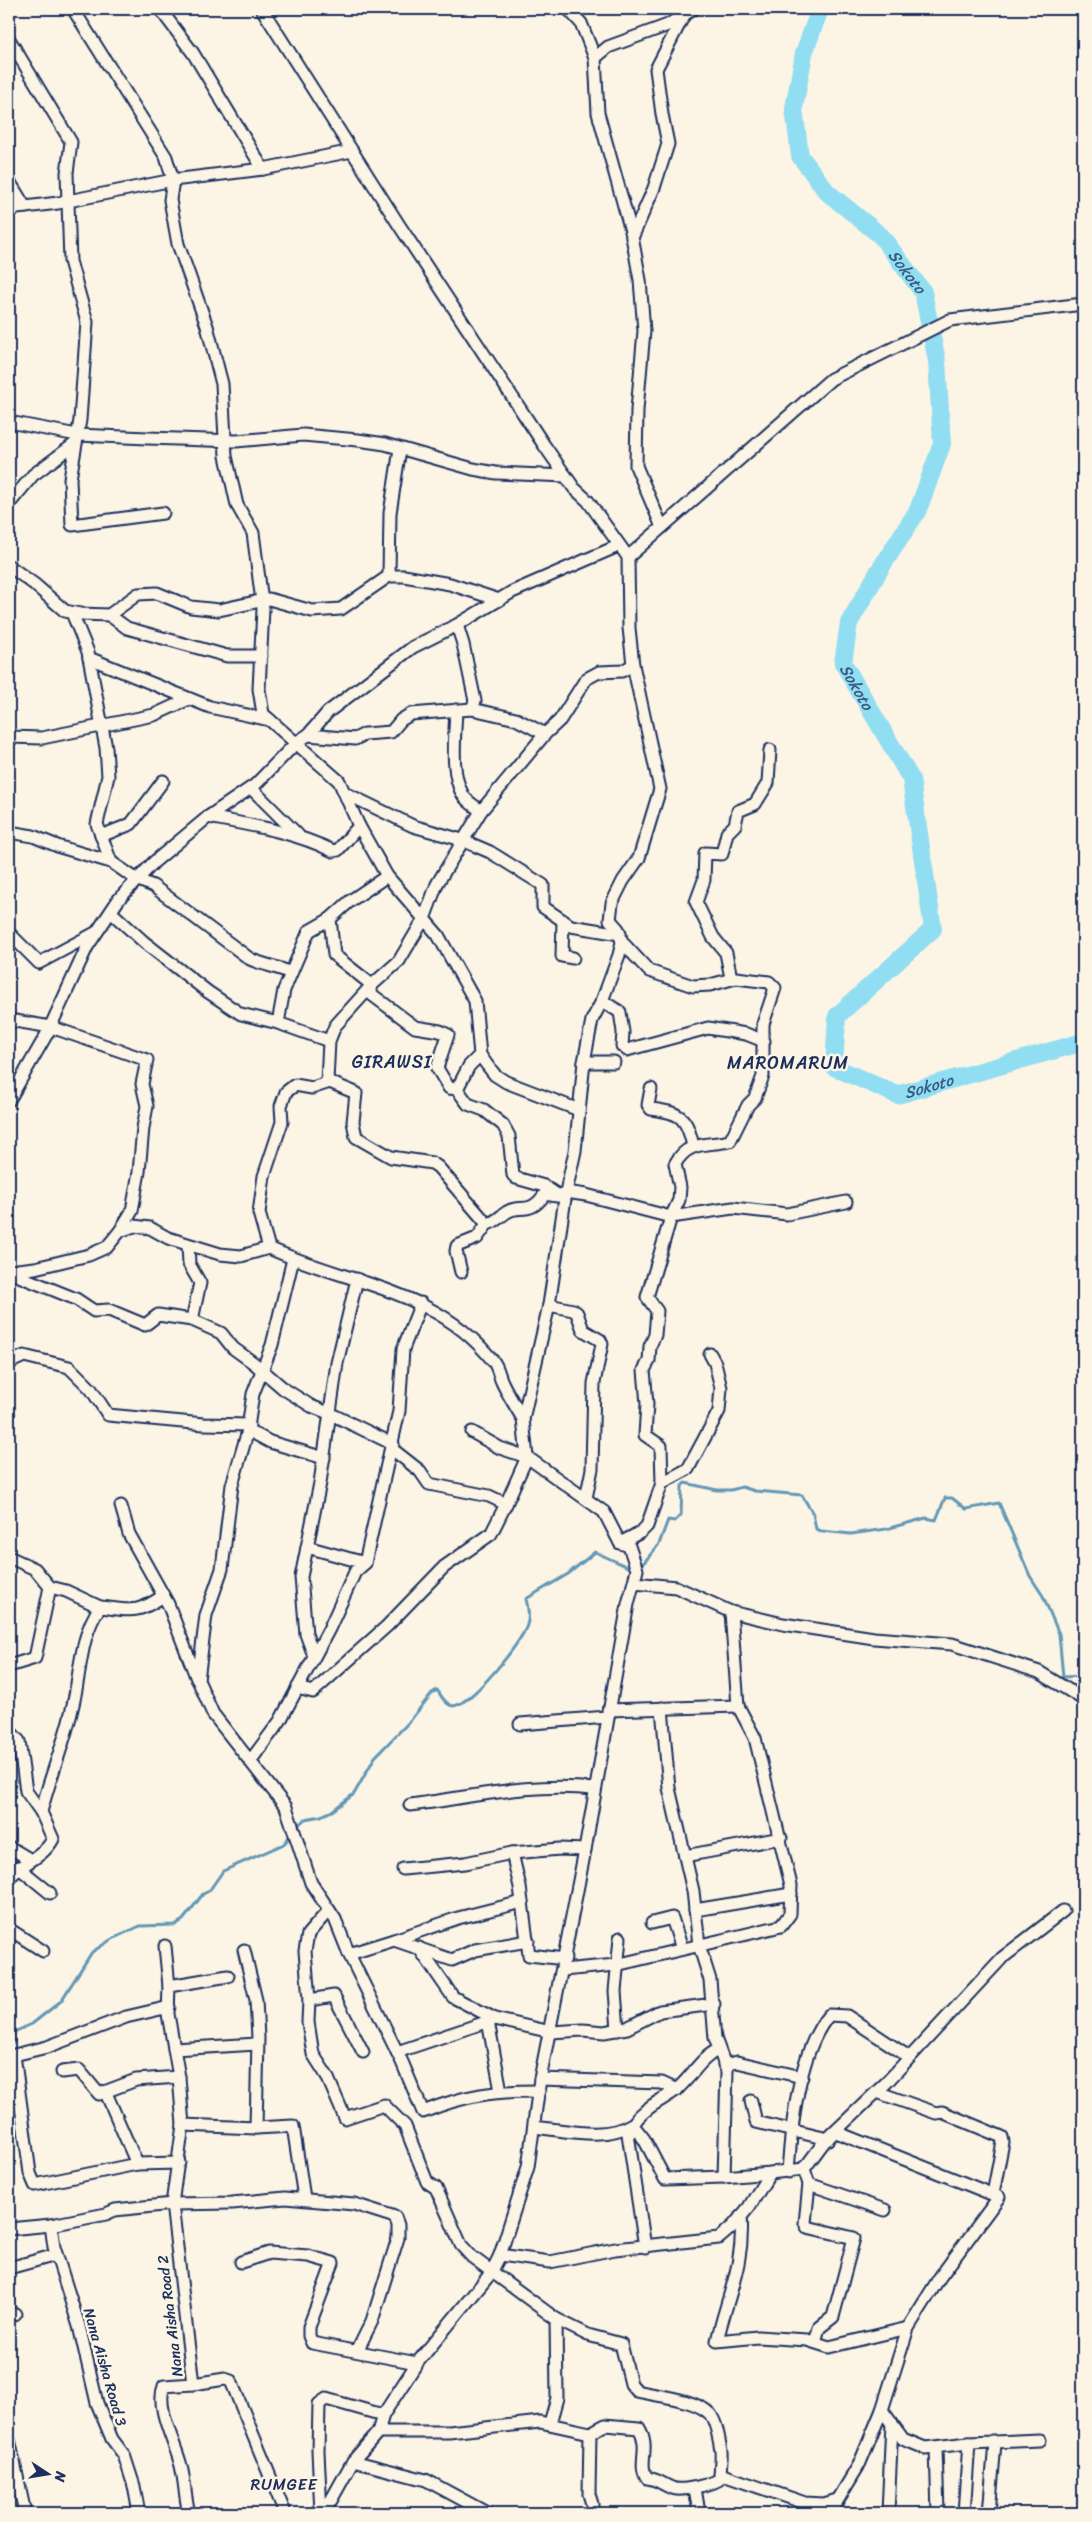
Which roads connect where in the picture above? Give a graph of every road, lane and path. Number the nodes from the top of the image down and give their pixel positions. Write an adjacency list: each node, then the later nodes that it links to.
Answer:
1 (73, 9): 10 (street)
2 (160, 9): 9 (street)
3 (262, 9): 8 (street)
4 (568, 9): 7 (street)
5 (688, 12): 7 (street); 15 (street)
6 (9, 39): 12 (street)
7 (595, 58): 15 (street)
8 (352, 151): 9 (street); 21 (street)
9 (263, 169): 10 (street)
10 (173, 180): 12 (street); 19 (street)
11 (9, 181): 13 (street)
12 (67, 201): 13 (street); 18 (street)
13 (25, 207): 14 (street)
14 (9, 209)
15 (632, 238): 24 (street)
16 (1083, 304): 24 (street)
17 (9, 422): 18 (street)
18 (76, 439): 19 (street); 22 (street); 23 (street)
19 (225, 440): 20 (street); 29 (street)
20 (400, 449): 21 (street); 28 (street)
21 (566, 476): 25 (street)
22 (9, 504)
23 (163, 513)
24 (662, 527): 26 (street)
25 (618, 546): 26 (street); 30 (street)
26 (628, 557): 36 (street)
27 (9, 566): 31 (street)
28 (389, 576): 29 (street); 30 (street)
29 (261, 600): 32 (street); 34 (street)
30 (499, 600): 33 (street)
31 (72, 612): 32 (street); 35 (street)
32 (108, 615): 34 (street)
33 (457, 625): 38 (street); 43 (street)
34 (261, 656): 40 (street)
35 (89, 658): 37 (street); 41 (street)
36 (633, 665): 42 (street); 66 (street)
37 (189, 699): 40 (street); 41 (street)
38 (472, 709): 39 (street); 42 (street)
39 (456, 710): 43 (street); 50 (street)
40 (270, 720): 45 (street)
41 (102, 726): 44 (street); 54 (street)
42 (545, 734): 50 (street)
43 (308, 735): 45 (street)
44 (9, 737)
45 (297, 742): 48 (street); 49 (street)
46 (770, 750): 69 (street)
47 (164, 781): 54 (street)
48 (251, 788): 51 (street); 55 (street)
49 (345, 794): 52 (street); 56 (street)
50 (481, 811): 56 (street)
51 (208, 817): 55 (street); 59 (street)
52 (358, 826): 55 (street); 58 (street)
53 (9, 832): 57 (street)
54 (101, 836): 57 (street)
55 (300, 836)
56 (462, 840): 62 (street); 63 (street)
57 (111, 862): 59 (street)
58 (387, 876): 61 (street); 62 (street)
59 (136, 879): 60 (street); 68 (street)
60 (111, 912): 64 (street); 73 (street)
61 (330, 919): 68 (street); 70 (street)
62 (424, 919): 70 (street); 77 (street)
63 (563, 921): 66 (street); 67 (street)
64 (97, 932): 65 (street); 74 (street)
65 (9, 933)
66 (621, 938): 69 (street); 71 (street)
67 (574, 958)
68 (292, 973): 73 (street)
69 (731, 978): 76 (street)
70 (370, 988): 75 (street); 81 (street)
71 (602, 1001): 76 (street); 78 (street)
72 (9, 1020): 74 (street)
73 (278, 1023): 75 (street)
74 (51, 1027): 83 (street); 90 (street)
75 (328, 1041): 80 (street)
76 (764, 1041): 85 (street)
77 (480, 1055): 81 (street); 84 (street)
78 (584, 1062): 79 (street); 84 (street)
79 (614, 1062)
80 (330, 1082): 89 (street); 92 (street)
81 (457, 1089): 86 (street)
82 (650, 1089): 85 (street)
83 (10, 1097)
84 (579, 1110): 86 (street)
85 (693, 1146): 88 (street)
86 (562, 1194): 88 (street); 89 (street); 98 (street)
87 (846, 1202): 88 (street)
88 (671, 1217): 110 (street)
89 (487, 1224): 95 (street)
90 (120, 1231): 91 (street); 94 (street)
91 (188, 1245): 92 (street); 99 (street)
92 (269, 1248): 93 (street)
93 (293, 1259): 96 (street); 102 (street)
94 (9, 1271): 99 (street)
95 (461, 1272)
96 (357, 1279): 97 (street); 103 (street)
97 (421, 1302): 104 (street); 107 (street)
98 (549, 1306): 104 (street); 111 (street)
99 (192, 1320): 102 (street)
100 (710, 1354): 110 (street)
101 (9, 1363): 105 (street)
102 (262, 1370): 103 (street); 105 (street)
103 (331, 1414): 107 (street); 109 (street)
104 (523, 1419): 108 (street)
105 (248, 1427): 109 (street); 127 (street)
106 (472, 1432): 108 (street)
107 (392, 1446): 112 (street); 117 (street)
108 (527, 1457): 111 (street); 112 (street)
109 (324, 1458): 115 (street)
110 (662, 1483): 114 (street)
111 (586, 1498): 114 (street)
112 (506, 1504): 128 (street)
113 (121, 1506): 120 (street)
114 (620, 1543): 118 (street)
115 (307, 1547): 117 (street); 125 (street)
116 (9, 1557): 119 (street)
117 (365, 1563): 125 (street)
118 (634, 1583): 123 (street); 132 (street)
119 (50, 1587): 121 (street); 126 (street)
120 (163, 1596): 122 (street); 127 (street)
121 (78, 1598): 122 (street); 124 (street)
122 (100, 1606): 124 (street)
123 (731, 1612): 129 (street); 130 (street)
124 (90, 1622): 138 (street)
125 (314, 1656): 128 (street)
126 (9, 1666)
127 (198, 1680): 135 (street)
128 (297, 1688): 135 (street)
129 (1083, 1699)
130 (738, 1706): 131 (street); 139 (street)
131 (662, 1708): 132 (street); 143 (street)
132 (607, 1714): 133 (street); 136 (street)
133 (520, 1724)
134 (9, 1730): 138 (street)
135 (251, 1760): 151 (street)
136 (594, 1790): 137 (street); 141 (street)
137 (410, 1806)
138 (41, 1812): 144 (street)
139 (781, 1838): 143 (street); 149 (street)
140 (9, 1847): 144 (street)
141 (585, 1850): 142 (street); 166 (street)
142 (512, 1853): 146 (street); 150 (street)
143 (685, 1856): 152 (street)
144 (31, 1860): 145 (street)
145 (18, 1867): 147 (street); 148 (street)
146 (403, 1869)
147 (9, 1878)
148 (50, 1893)
149 (791, 1894): 152 (street); 159 (street)
150 (522, 1902): 157 (street); 158 (street)
151 (329, 1910): 165 (street); 170 (street)
152 (695, 1910): 159 (street)
153 (1063, 1911): 181 (street)
154 (652, 1923): 162 (street)
155 (9, 1929): 164 (street)
156 (620, 1938): 167 (street)
157 (394, 1940): 161 (street); 165 (street)
158 (528, 1940): 161 (street); 166 (street)
159 (699, 1945): 162 (street); 171 (street)
160 (165, 1946): 169 (street, Nana Aisha Road 2)
161 (419, 1948): 173 (street)
162 (682, 1949): 167 (street)
163 (244, 1950): 176 (street)
164 (43, 1951)
165 (349, 1954): 180 (street)
166 (564, 1964): 167 (street); 175 (street)
167 (616, 1965): 174 (street)
168 (228, 1976): 169 (street)
169 (169, 1986): 172 (street, Nana Aisha Road 2)
170 (310, 2000): 179 (street); 221 (street)
171 (714, 2004): 174 (street); 178 (street)
172 (168, 2007): 177 (street, Nana Aisha Road 2); 192 (street)
173 (492, 2020): 175 (street); 180 (street); 188 (street)
174 (618, 2030): 175 (street)
175 (551, 2032): 186 (street)
176 (257, 2044): 177 (street); 197 (street)
177 (174, 2049): 184 (street, Nana Aisha Road 2)
178 (718, 2050): 182 (street); 187 (street)
179 (363, 2052)
180 (397, 2052): 188 (street)
181 (910, 2058): 185 (street); 190 (street)
182 (724, 2065): 185 (street); 205 (street)
183 (62, 2072): 191 (street)
184 (179, 2077): 191 (street); 195 (street, Nana Aisha Road 2)
185 (802, 2077): 198 (street)
186 (540, 2079): 187 (street); 189 (street)
187 (677, 2090): 194 (street)
188 (501, 2091): 189 (street)
189 (539, 2091): 196 (street)
190 (878, 2092): 199 (street); 207 (street)
191 (106, 2093): 201 (street)
192 (14, 2100): 201 (street)
193 (751, 2101): 198 (street)
194 (632, 2124): 196 (street); 205 (street); 216 (street)
195 (183, 2125): 197 (street); 200 (street, Nana Aisha Road 2)
196 (534, 2127): 218 (street)
197 (256, 2128): 208 (street)
198 (790, 2130): 199 (street); 203 (street)
199 (832, 2135): 202 (street); 207 (street)
200 (179, 2163): 201 (street); 209 (street, Nana Aisha Road 2)
201 (137, 2164)
202 (804, 2169): 203 (street); 206 (street)
203 (788, 2172): 204 (street)
204 (770, 2173): 205 (street); 211 (street)
205 (724, 2177)
206 (809, 2184): 210 (street); 224 (street)
207 (993, 2194): 223 (street)
208 (304, 2198): 209 (street); 225 (street)
209 (172, 2204): 212 (street); 227 (street, Nana Aisha Road 2)
210 (885, 2210)
211 (742, 2216): 214 (street); 215 (street)
212 (51, 2225): 213 (street); 217 (street, Nana Aisha Road 3)
213 (9, 2229)
214 (719, 2238): 215 (street); 216 (street)
215 (742, 2240): 224 (street)
216 (645, 2247): 218 (street)
217 (56, 2255): 220 (street); 244 (street, Nana Aisha Road 3)
218 (500, 2255): 221 (street)
219 (241, 2262): 225 (street)
220 (9, 2268)
221 (491, 2273): 222 (street); 226 (street)
222 (556, 2319): 230 (street); 240 (street)
223 (908, 2328): 224 (street); 228 (street)
224 (815, 2342)
225 (357, 2351): 226 (street)
226 (416, 2363): 229 (street)
227 (193, 2384): 245 (street, Nana Aisha Road 2); 246 (street)
228 (882, 2410): 231 (street); 242 (street)
229 (383, 2415): 232 (street); 247 (street)
230 (550, 2423): 232 (street); 233 (street)
231 (892, 2423): 238 (street); 252 (street)
232 (378, 2432): 239 (street)
233 (590, 2433): 241 (street); 249 (street)
234 (9, 2439): 243 (street)
235 (1040, 2440): 237 (street)
236 (969, 2443): 237 (street); 238 (street); 254 (street)
237 (995, 2443): 255 (street)
238 (936, 2448): 253 (street)
239 (353, 2461): 247 (street); 248 (street)
240 (720, 2474): 241 (street); 242 (street)
241 (695, 2488): 250 (street)
242 (837, 2500): 251 (street)
243 (25, 2513)
244 (139, 2513)
245 (190, 2513)
246 (285, 2513)
247 (323, 2513)
248 (487, 2513)
249 (592, 2513)
250 (699, 2513)
251 (830, 2513)
252 (888, 2513)
253 (938, 2513)
254 (964, 2513)
255 (989, 2513)

